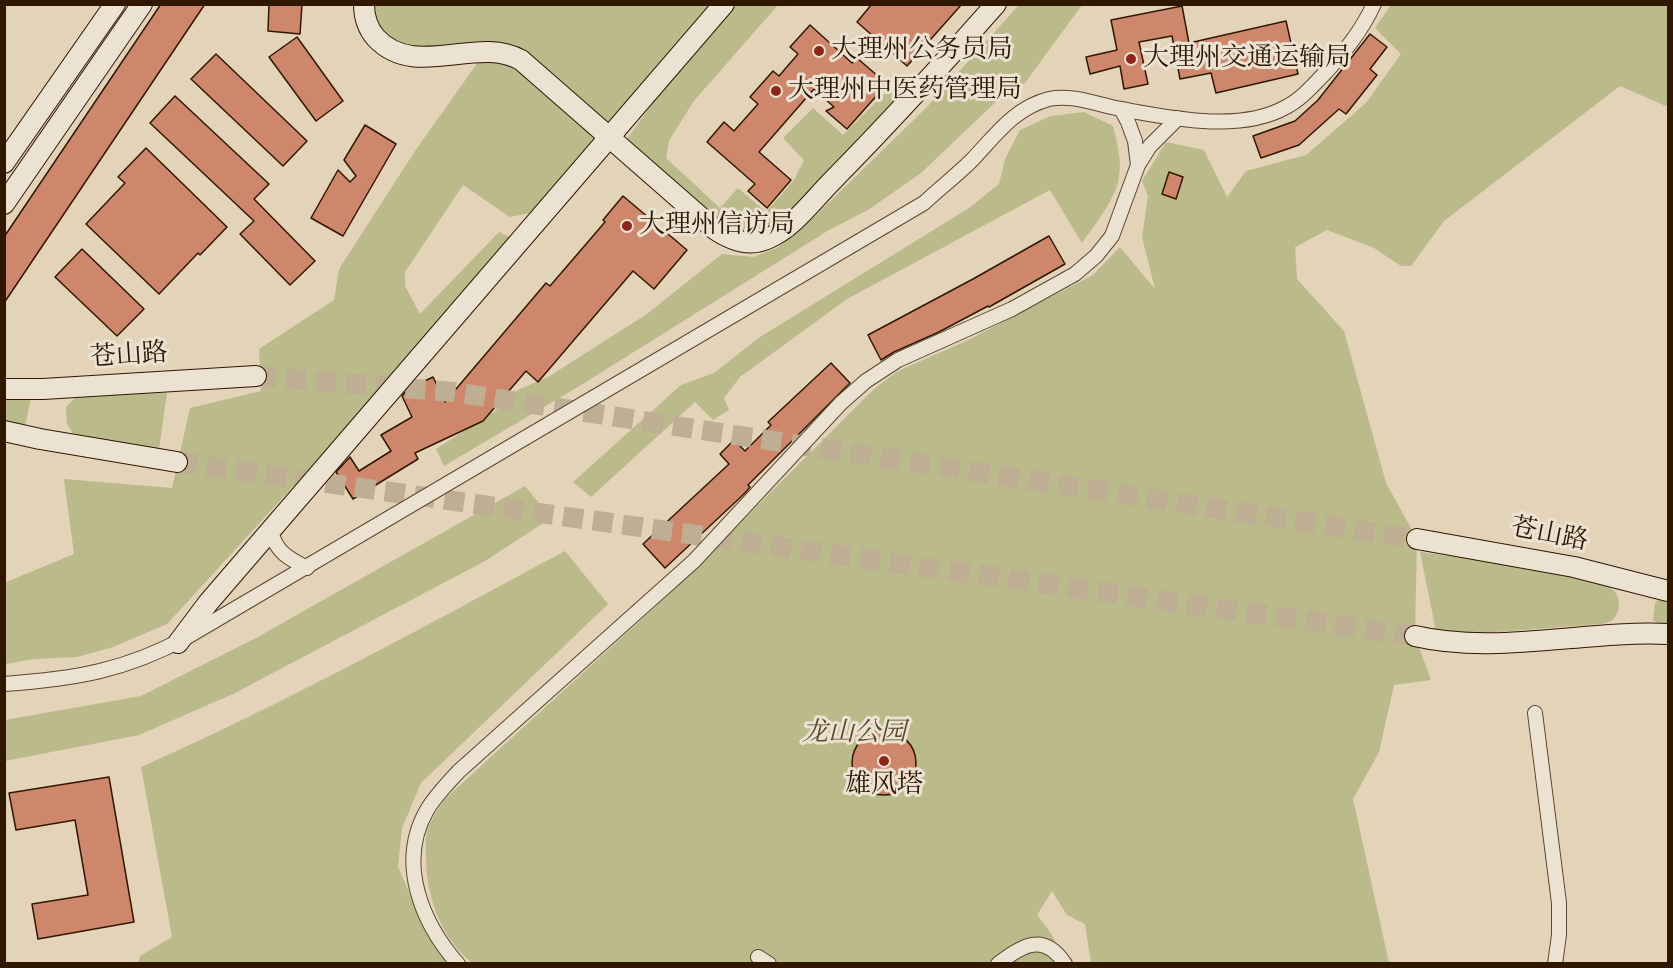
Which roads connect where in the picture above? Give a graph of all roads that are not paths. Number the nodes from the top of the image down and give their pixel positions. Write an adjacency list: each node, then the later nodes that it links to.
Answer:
1 (115, 4): 10 (street)
2 (142, 4): 12 (street)
3 (364, 4): 9 (street)
4 (724, 4): 9 (street)
5 (996, 4): 9 (street)
6 (1374, 4): 8 (street)
7 (1121, 109): 8 (street); 11 (street); 19 (street)
8 (1178, 118): 11 (street)
9 (609, 138): 17 (street)
10 (4, 163)
11 (1138, 165): 26 (street)
12 (4, 204)
13 (256, 376): 14 (street, 苍山路)
14 (4, 388)
15 (4, 430): 16 (street)
16 (177, 462)
17 (271, 531): 19 (street); 23 (street)
18 (1418, 539): 20 (street, 苍山路)
19 (307, 568): 23 (street)
20 (1668, 591)
21 (1668, 634): 22 (street)
22 (1415, 636)
23 (178, 643): 24 (street)
24 (4, 684)
25 (1535, 713): 29 (street)
26 (458, 963)
27 (998, 963): 28 (street)
28 (1065, 963)
29 (1555, 963)

